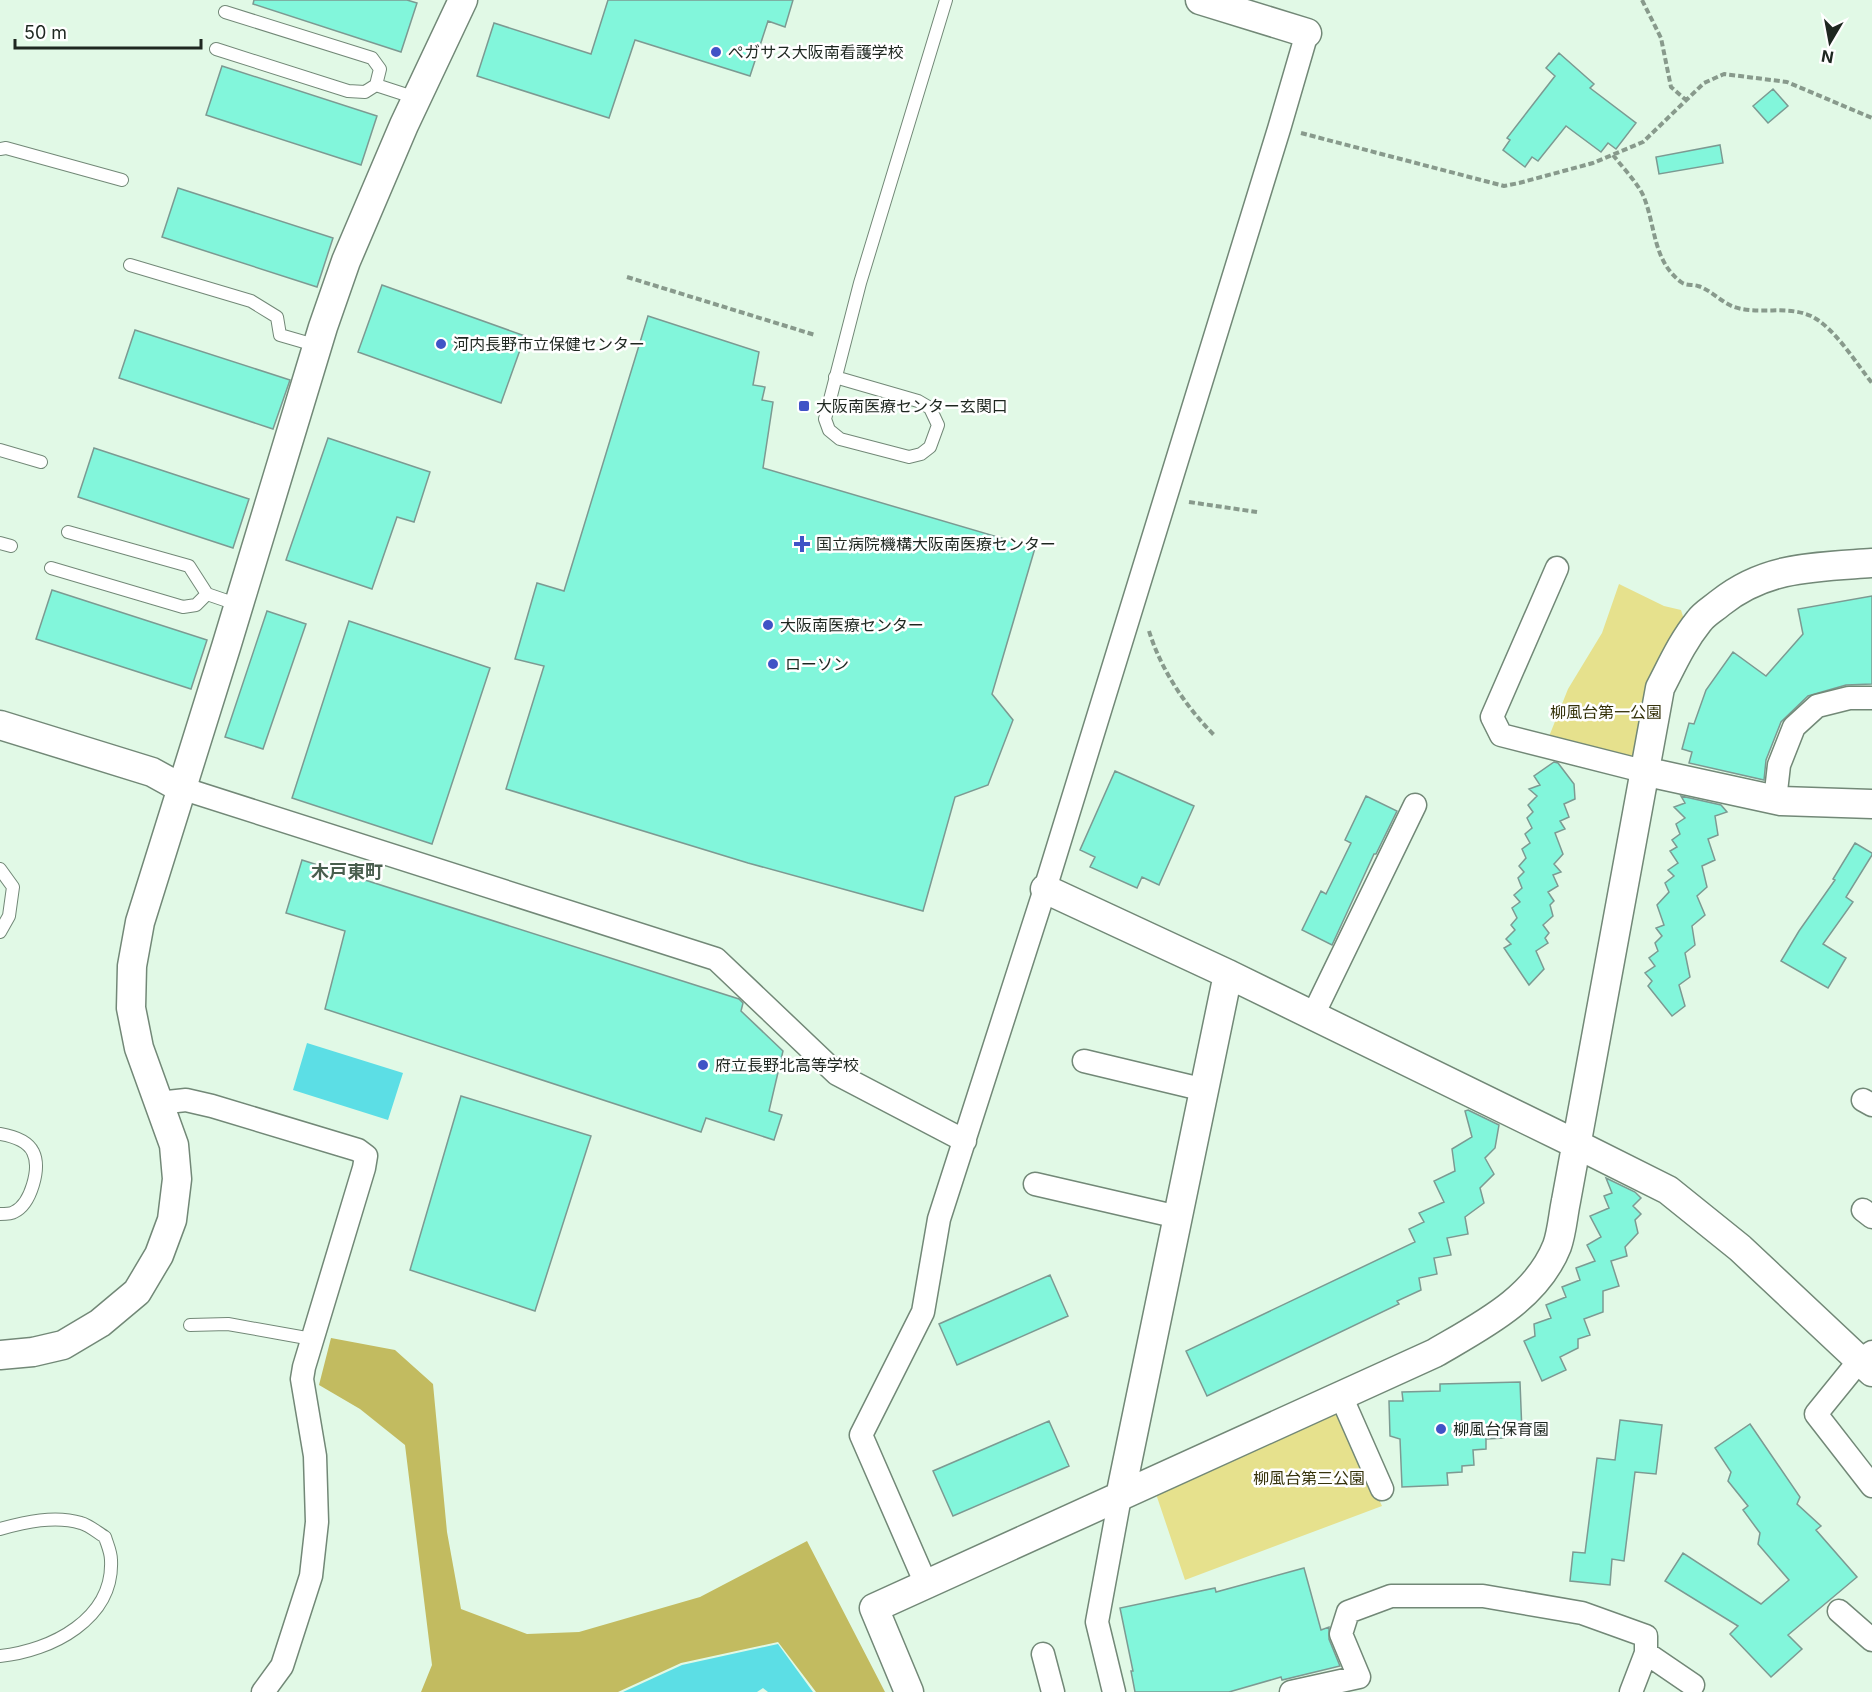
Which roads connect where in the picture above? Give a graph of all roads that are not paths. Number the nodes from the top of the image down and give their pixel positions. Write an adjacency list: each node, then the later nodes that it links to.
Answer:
1 (464, 0): 8 (street)
2 (946, 0): 13 (lane)
3 (1200, 0): 5 (street)
4 (225, 12): 7 (lane)
5 (1307, 33): 30 (street)
6 (216, 49): 7 (lane)
7 (376, 85): 8 (lane)
8 (416, 98): 12 (street)
9 (0, 149): 10 (lane)
10 (122, 180)
11 (130, 265): 12 (lane)
12 (318, 346): 21 (street)
13 (835, 377): 13 (lane)
14 (0, 450): 15 (lane)
15 (41, 462)
16 (68, 532): 20 (lane)
17 (1872, 563): 24 (street)
18 (51, 568): 20 (lane)
19 (1557, 568): 24 (street)
20 (207, 594): 21 (lane)
21 (239, 605): 25 (street)
22 (1872, 698): 26 (street)
23 (0, 725): 25 (street)
24 (1644, 771): 26 (street); 39 (street)
25 (181, 788): 36 (street); 38 (street)
26 (1774, 800): 27 (street)
27 (1872, 804)
28 (1415, 805): 33 (street)
29 (0, 869): 31 (lane)
30 (1045, 889): 32 (street); 38 (street)
31 (0, 932)
32 (1228, 974): 33 (street); 35 (street)
33 (1313, 1015): 39 (street)
34 (1084, 1061): 35 (street)
35 (1205, 1090): 42 (street)
36 (158, 1103): 44 (street); 45 (street)
37 (0, 1134): 41 (lane)
38 (964, 1141): 52 (street)
39 (1576, 1143): 46 (street); 47 (street)
40 (1035, 1184): 42 (street)
41 (0, 1214)
42 (1178, 1217): 50 (street)
43 (190, 1325): 44 (lane)
44 (312, 1339): 59 (street)
45 (0, 1355)
46 (1868, 1362): 48 (street)
47 (1341, 1396): 49 (street); 50 (street)
48 (1872, 1486)
49 (1382, 1490)
50 (1120, 1497): 52 (street); 62 (street)
51 (0, 1529): 57 (lane)
52 (926, 1584): 60 (street)
53 (1839, 1611): 54 (street)
54 (1872, 1640)
55 (1646, 1653): 58 (street); 63 (street); 64 (street)
56 (1042, 1654): 61 (street)
57 (0, 1656)
58 (1693, 1684)
59 (263, 1692)
60 (909, 1692)
61 (1053, 1692)
62 (1114, 1692)
63 (1291, 1692)
64 (1631, 1692)

